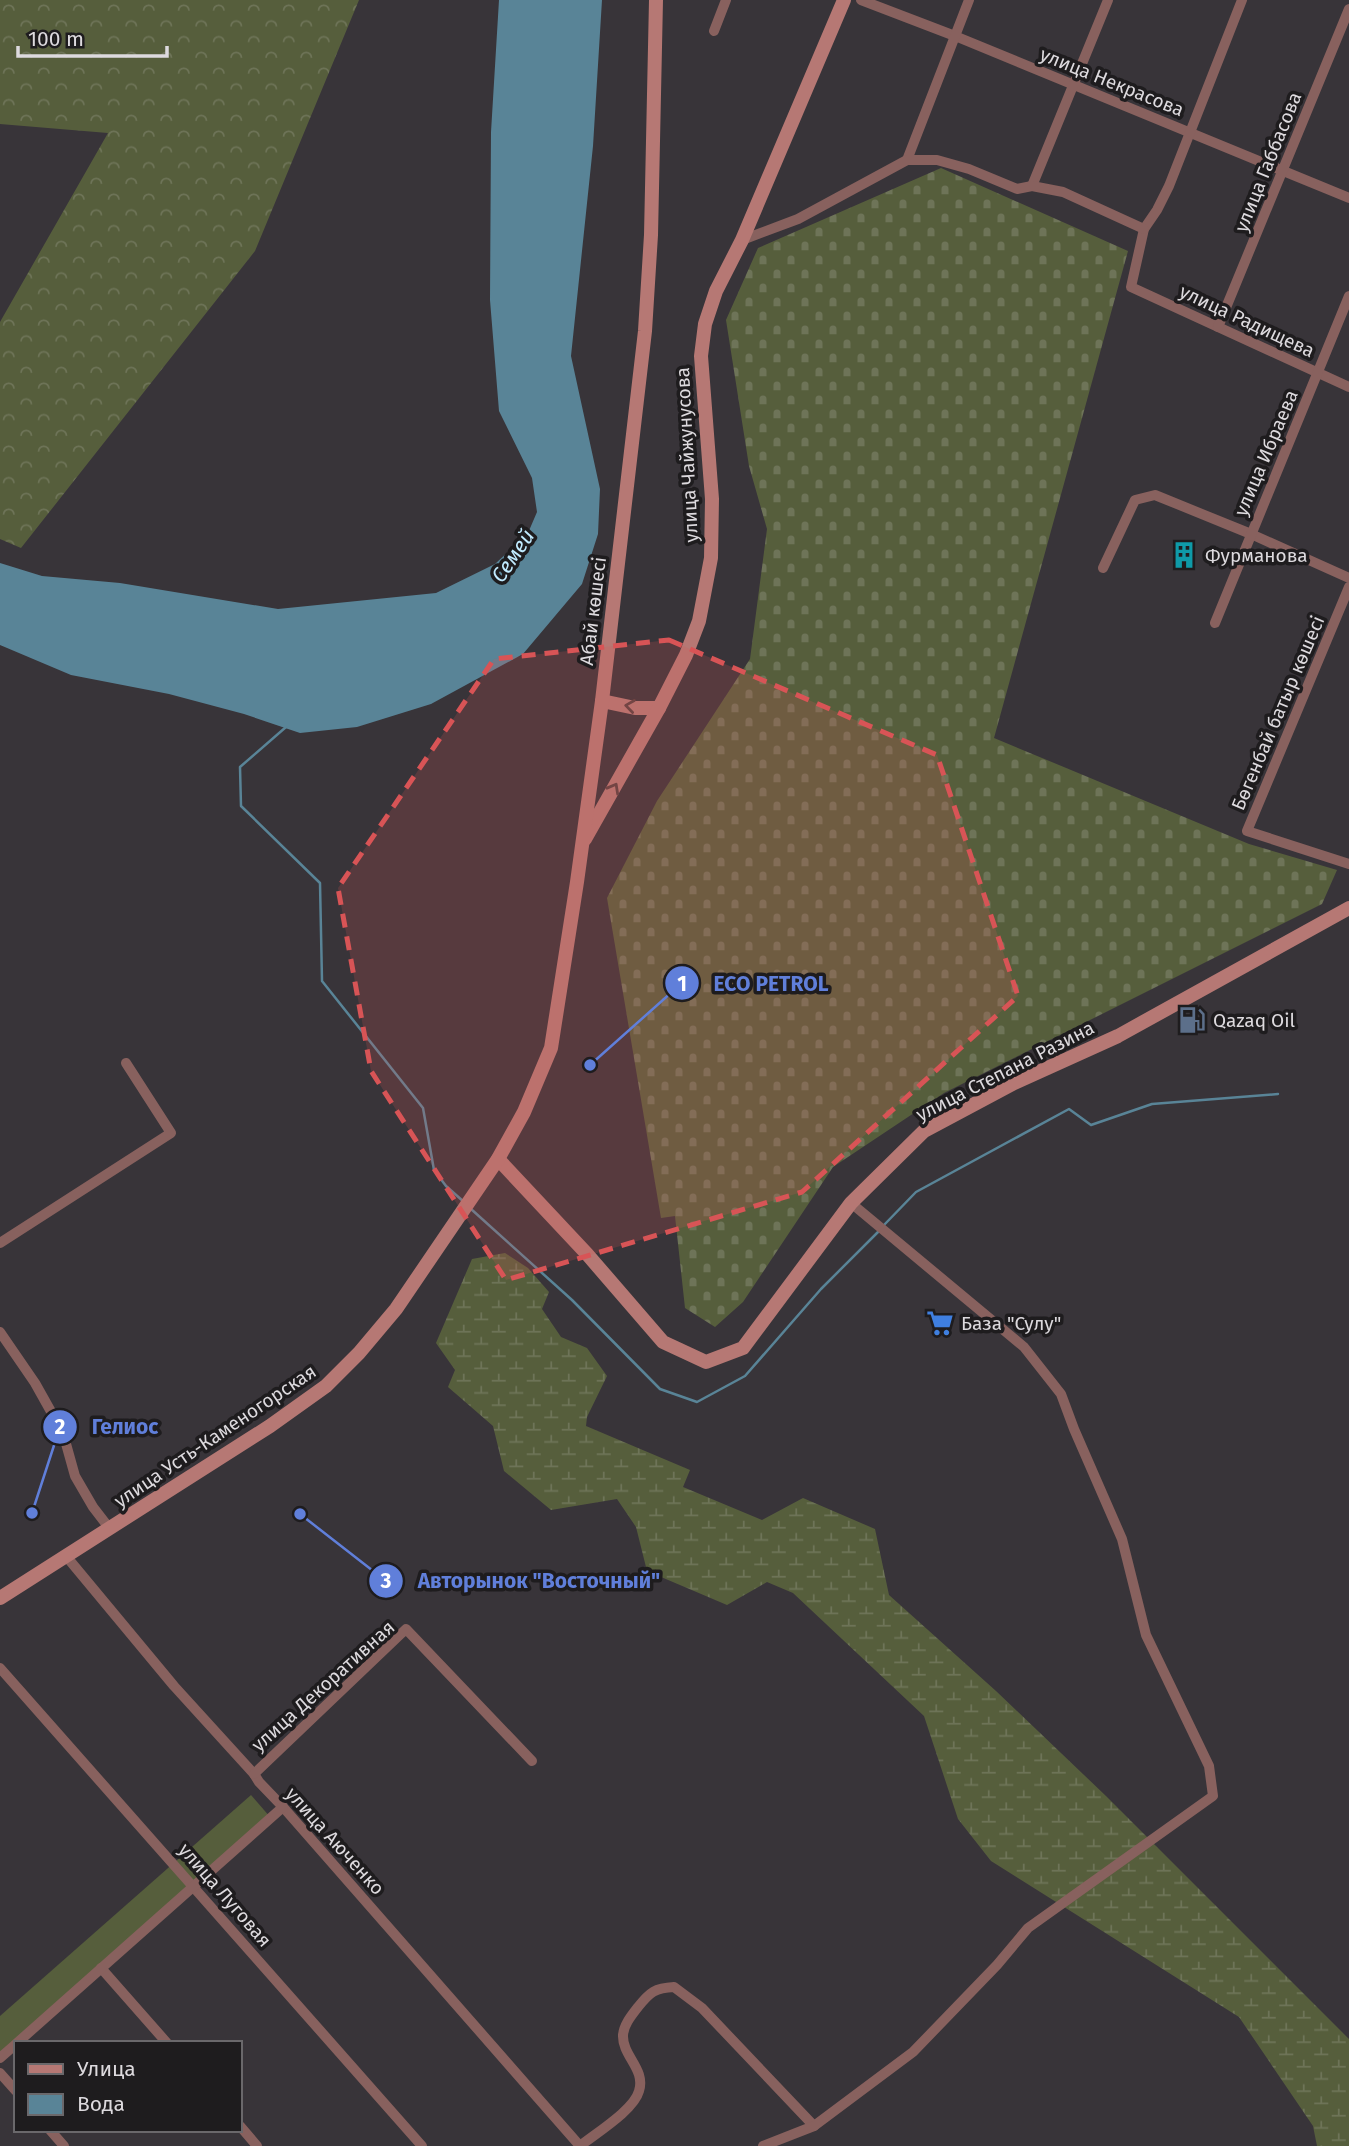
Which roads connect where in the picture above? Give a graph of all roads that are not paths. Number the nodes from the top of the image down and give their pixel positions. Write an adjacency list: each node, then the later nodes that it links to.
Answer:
1 (656, 0): 28 (main road, Абай көшесі)
2 (726, 0): 9 (street)
3 (844, 0): 18 (main road, улица Чайжунусова)
4 (861, 0): 10 (street, улица Некрасова)
5 (970, 0): 10 (street)
6 (1108, 0): 11 (street)
7 (1242, 0): 12 (street)
8 (1349, 9): 14 (street, улица Габбасова)
9 (715, 31)
10 (955, 36): 11 (street, улица Некрасова); 13 (street)
11 (1073, 85): 12 (street, улица Некрасова); 15 (street)
12 (1191, 133): 14 (street, улица Некрасова); 17 (street)
13 (907, 160): 15 (street); 18 (street)
14 (1284, 171): 16 (street, улица Некрасова); 20 (street, улица Габбасова)
15 (1032, 186): 17 (street)
16 (1349, 198)
17 (1144, 229): 20 (street, улица Радищева)
18 (742, 240): 29 (main road, улица Чайжунусова)
19 (1349, 296): 21 (street, улица Ибраева)
20 (1218, 327): 21 (street, улица Радищева)
21 (1318, 373): 22 (street, улица Радищева); 23 (street, улица Ибраева)
22 (1349, 387)
23 (1251, 534): 24 (street); 25 (street); 27 (street, улица Ибраева)
24 (1103, 568)
25 (1349, 578)
26 (1349, 587): 31 (street, Бөгенбай батыр көшесі)
27 (1215, 623)
28 (601, 701): 29 (main road, one-way to 28); 30 (main road, Абай көшесі)
29 (659, 708): 30 (main road, улица Чайжунусова, one-way to 29)
30 (581, 847): 34 (main road, Абай көшесі)
31 (1349, 864)
32 (1349, 908): 36 (main road, улица Степана Разина)
33 (126, 1063): 37 (street)
34 (498, 1159): 35 (main road, Абай көшесі); 36 (main road, улица Степана Разина)
35 (467, 1202): 39 (main road, улица Усть-Каменогорская)
36 (851, 1203): 54 (street)
37 (0, 1243)
38 (0, 1332): 39 (street)
39 (110, 1529): 40 (main road, улица Усть-Каменогорская)
40 (66, 1556): 41 (main road, улица Усть-Каменогорская); 44 (street, улица Аюченко)
41 (0, 1598)
42 (0, 1668): 46 (street, улица Луговая)
43 (531, 1761): 44 (street, улица Декоративная)
44 (254, 1774): 45 (street, улица Аюченко)
45 (283, 1807): 46 (street); 60 (street, улица Аюченко)
46 (194, 1886): 47 (street); 59 (street, улица Луговая)
47 (102, 1968): 48 (street); 49 (street)
48 (18, 2041)
49 (165, 2041)
50 (14, 2045): 51 (street)
51 (0, 2058)
52 (0, 2073): 53 (street)
53 (14, 2089)
54 (814, 2126): 60 (street); 61 (street)
55 (242, 2128): 58 (street)
56 (52, 2132): 57 (street)
57 (64, 2146)
58 (257, 2146)
59 (422, 2146)
60 (580, 2146)
61 (763, 2146)

